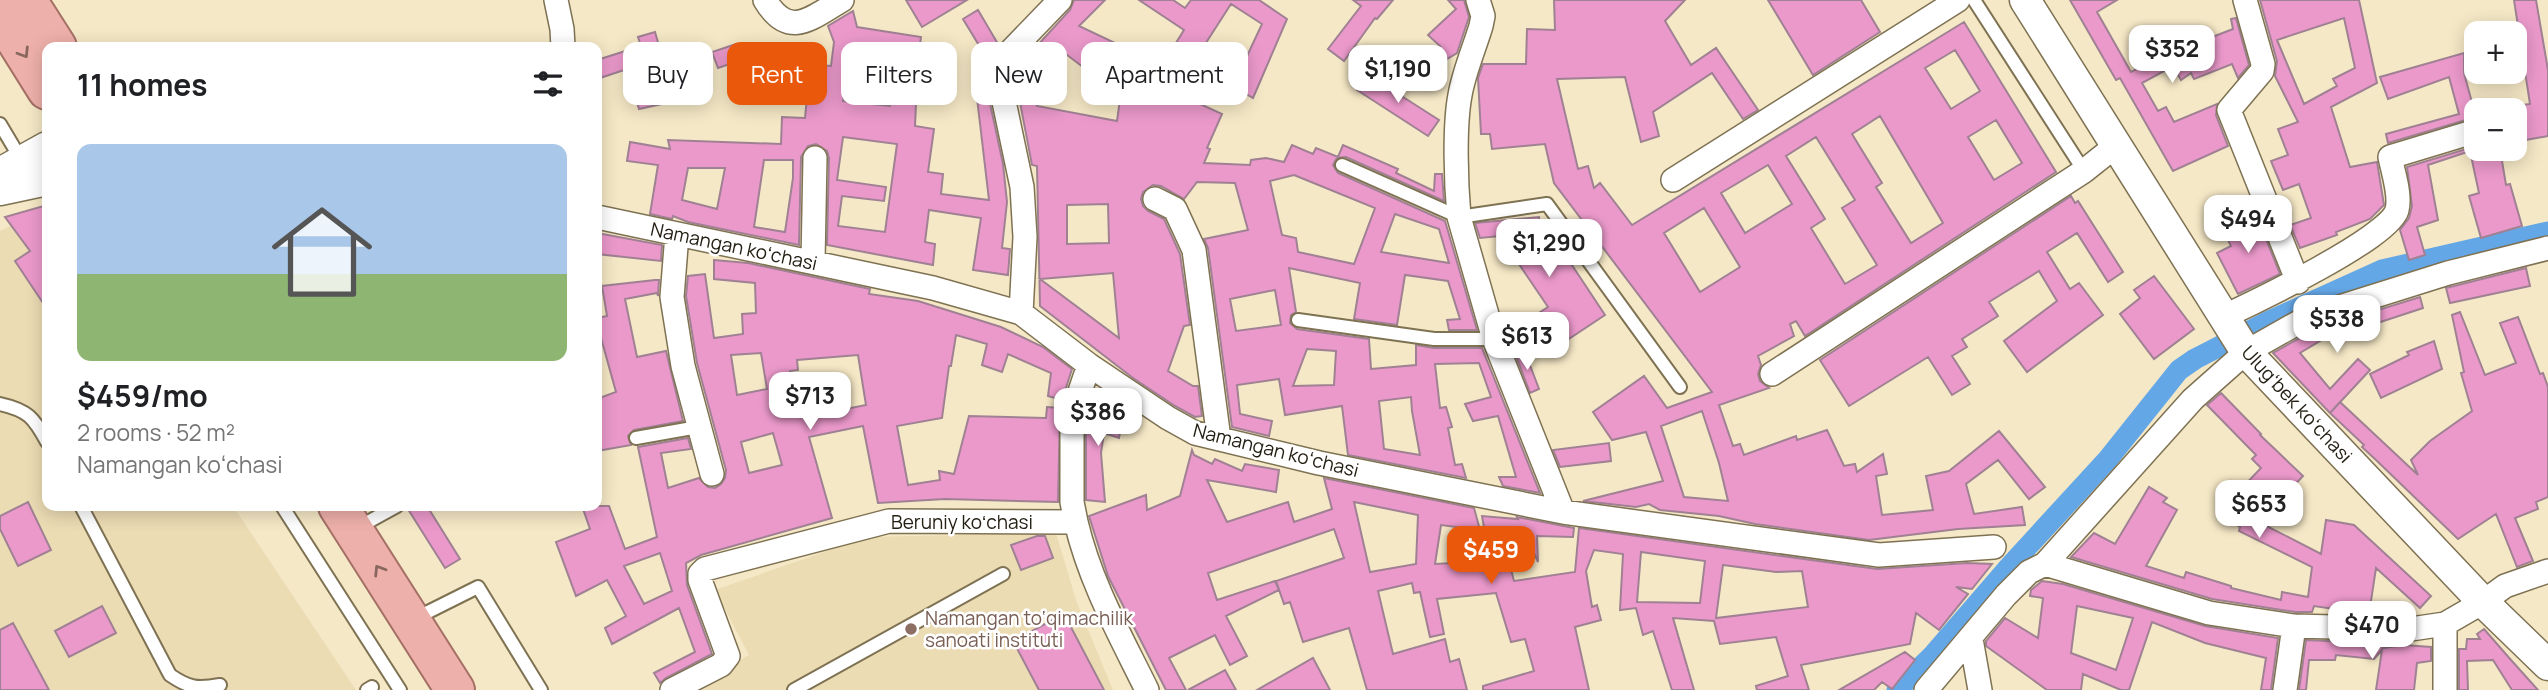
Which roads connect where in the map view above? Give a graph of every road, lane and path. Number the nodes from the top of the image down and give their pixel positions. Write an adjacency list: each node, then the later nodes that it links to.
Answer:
1 (27, 0): 12 (highway)
2 (556, 0): 13 (street)
3 (765, 0): 4 (street)
4 (842, 0)
5 (1060, 0): 32 (street)
6 (1478, 0): 26 (street)
7 (1958, 0): 22 (street)
8 (1974, 0): 21 (lane)
9 (2025, 0): 17 (street, Ulugʻbek koʻchasi)
10 (2245, 0): 31 (street)
11 (0, 15): 14 (highway, one-way to 14)
12 (54, 42)
13 (563, 42)
14 (42, 82)
15 (0, 124): 19 (lane)
16 (2464, 135): 31 (street)
17 (2118, 144): 21 (street); 33 (street, Ulugʻbek koʻchasi)
18 (815, 158): 30 (street)
19 (23, 160)
20 (1342, 165): 26 (lane)
21 (2084, 171): 38 (street)
22 (1673, 180)
23 (42, 181): 24 (street)
24 (0, 190)
25 (1155, 200): 44 (street)
26 (1459, 217): 35 (street); 39 (lane)
27 (602, 218): 28 (street, Namangan koʻchasi)
28 (677, 234): 30 (street, Namangan koʻchasi); 41 (street)
29 (2548, 248): 36 (street)
30 (813, 262): 32 (street, Namangan koʻchasi)
31 (2298, 282): 33 (street)
32 (1021, 313): 37 (street, Namangan koʻchasi)
33 (2223, 317): 36 (street, Ulugʻbek koʻchasi)
34 (1298, 320): 35 (lane)
35 (1494, 339): 50 (street)
36 (2246, 352): 54 (street); 57 (street, Ulugʻbek koʻchasi)
37 (1089, 365): 44 (street, Namangan koʻchasi); 52 (street)
38 (1772, 373)
39 (1680, 387)
40 (0, 404): 42 (lane)
41 (698, 427): 43 (lane); 45 (street)
42 (42, 433)
43 (636, 438)
44 (1219, 439): 50 (street, Namangan koʻchasi)
45 (712, 474)
46 (84, 511): 63 (lane)
47 (285, 511): 65 (lane)
48 (311, 511): 66 (highway)
49 (376, 511): 51 (lane)
50 (1563, 512): 53 (street, Namangan koʻchasi)
51 (346, 518): 58 (highway, one-way to 51)
52 (1076, 522): 69 (street, Beruniy koʻchasi); 70 (street)
53 (1994, 547)
54 (2045, 564): 60 (street); 61 (street)
55 (2548, 571): 57 (street)
56 (1003, 573): 64 (lane)
57 (2483, 602): 59 (street); 62 (street, Ulugʻbek koʻchasi)
58 (411, 621): 67 (highway); 68 (lane)
59 (2445, 624): 60 (street); 74 (street)
60 (2294, 626): 73 (street)
61 (1970, 639): 71 (street); 72 (street)
62 (2548, 665)
63 (220, 685)
64 (800, 689)
65 (400, 690)
66 (424, 690)
67 (455, 690)
68 (541, 690)
69 (672, 690)
70 (1147, 690)
71 (1926, 690)
72 (1980, 690)
73 (2285, 690)
74 (2445, 690)

